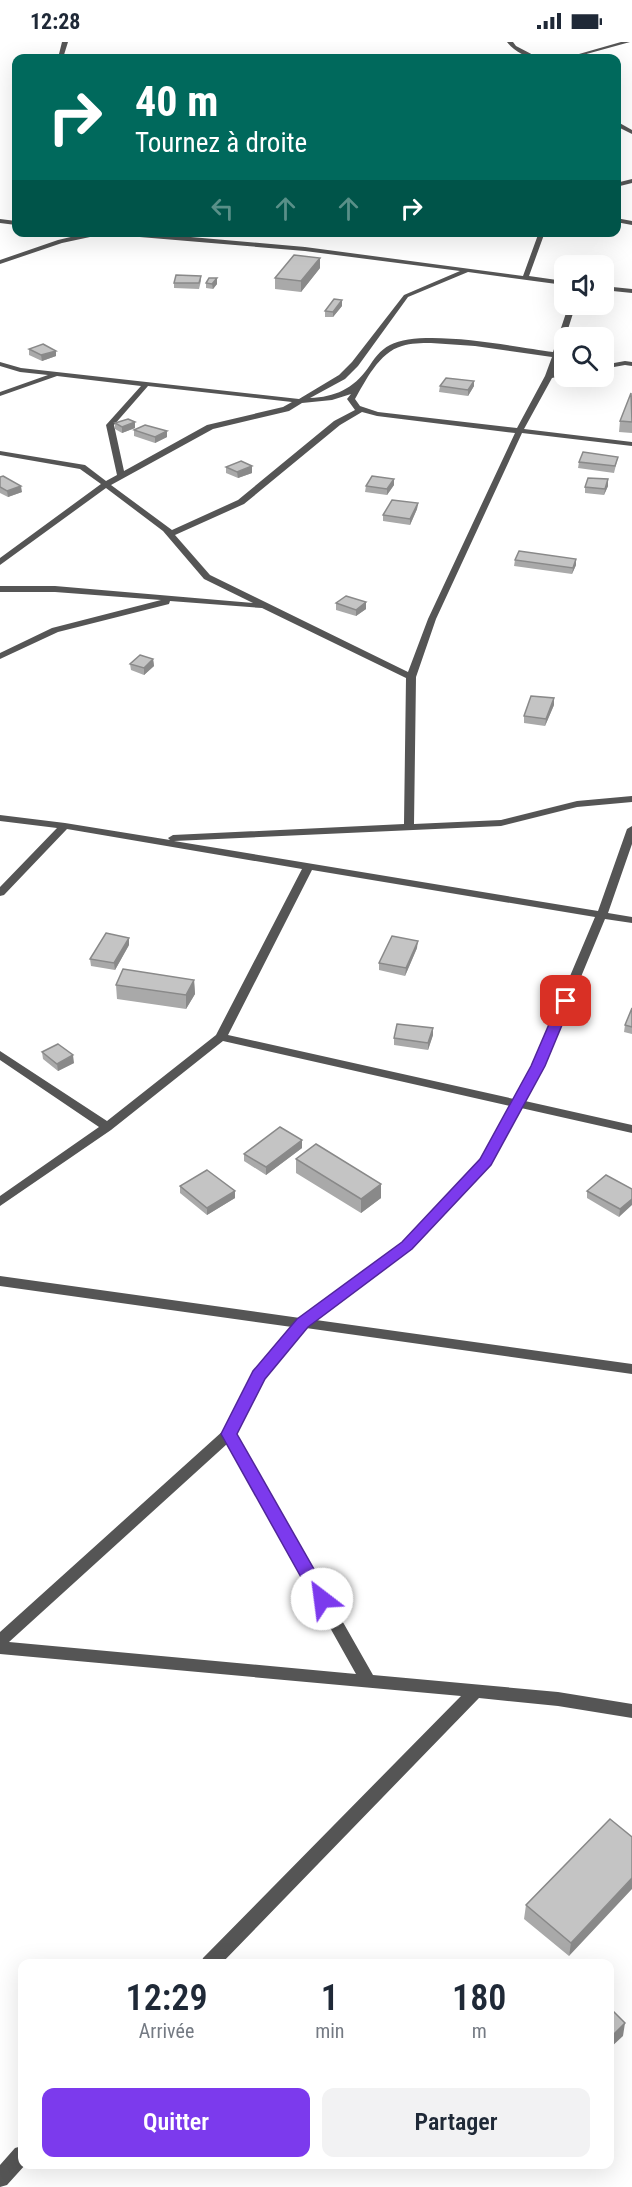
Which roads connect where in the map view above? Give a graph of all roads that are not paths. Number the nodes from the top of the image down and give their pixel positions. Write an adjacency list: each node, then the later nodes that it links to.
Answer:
1 (510, 42): 3 (street)
2 (627, 42): 4 (street)
3 (528, 54)
4 (583, 54)
5 (80, 237): 8 (street)
6 (163, 237): 9 (street)
7 (540, 237): 10 (street)
8 (0, 262)
9 (466, 271): 10 (street); 25 (street)
10 (525, 279): 11 (street)
11 (554, 282)
12 (614, 289): 13 (street)
13 (632, 291)
14 (554, 356): 23 (street)
15 (554, 362): 21 (street)
16 (0, 364): 19 (street)
17 (630, 364): 18 (street)
18 (614, 366)
19 (57, 374): 22 (street); 24 (street)
20 (554, 375): 21 (street)
21 (549, 376): 27 (street)
22 (146, 384): 25 (street); 30 (street)
23 (359, 385): 25 (street); 26 (street)
24 (0, 394)
25 (300, 401): 30 (street)
26 (362, 410): 27 (street); 32 (street)
27 (520, 430): 28 (street); 38 (street)
28 (632, 444)
29 (0, 453): 31 (street)
30 (121, 476): 31 (street)
31 (105, 485): 32 (street); 33 (street)
32 (170, 534): 36 (street)
33 (0, 562)
34 (0, 589): 35 (street)
35 (176, 600): 36 (street); 37 (street)
36 (267, 607): 38 (street)
37 (0, 656)
38 (411, 677): 42 (street)
39 (632, 799): 42 (street)
40 (0, 818): 41 (street)
41 (65, 826): 44 (street); 46 (street)
42 (409, 826): 44 (street)
43 (632, 829): 47 (street)
44 (148, 840): 45 (street)
45 (309, 866): 47 (street); 49 (street)
46 (0, 893)
47 (602, 914): 48 (street); 51 (street)
48 (632, 920)
49 (221, 1037): 51 (street); 52 (street)
50 (0, 1055): 52 (street)
51 (518, 1104): 53 (street); 56 (street)
52 (107, 1127): 54 (street)
53 (632, 1129)
54 (0, 1202)
55 (0, 1281): 56 (street)
56 (303, 1323): 57 (street); 58 (street)
57 (632, 1370)
58 (229, 1434): 59 (street); 61 (street)
59 (0, 1641)
60 (0, 1648): 61 (street)
61 (369, 1682): 62 (street)
62 (476, 1691): 63 (street); 64 (street)
63 (632, 1711)
64 (214, 1959)
65 (18, 2159): 66 (street)
66 (0, 2178)

